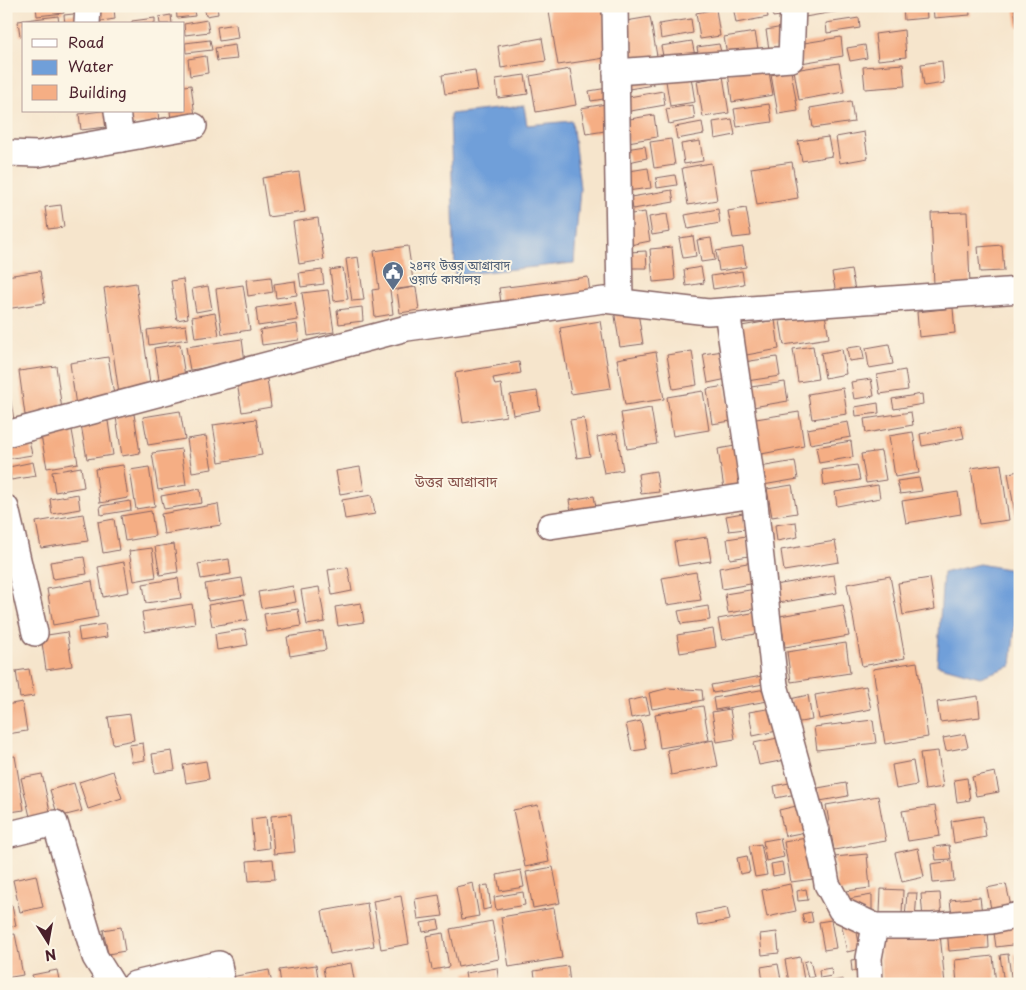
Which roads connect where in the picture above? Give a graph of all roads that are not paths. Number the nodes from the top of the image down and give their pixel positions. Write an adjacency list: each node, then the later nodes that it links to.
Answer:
1 (88, 6): 4 (street)
2 (615, 6): 5 (street)
3 (793, 6): 5 (street)
4 (86, 22)
5 (616, 72): 11 (street)
6 (118, 112): 8 (street)
7 (194, 126): 8 (street)
8 (121, 139): 9 (street)
9 (6, 153)
10 (1020, 290): 12 (street)
11 (620, 302): 12 (street); 13 (street)
12 (727, 311): 14 (street)
13 (6, 434)
14 (754, 495): 16 (street); 20 (street)
15 (6, 508): 17 (street)
16 (550, 526)
17 (34, 633)
18 (6, 836): 21 (street)
19 (1020, 916): 20 (street)
20 (875, 926): 24 (street)
21 (112, 984)
22 (135, 984): 23 (street)
23 (222, 984)
24 (870, 984)

